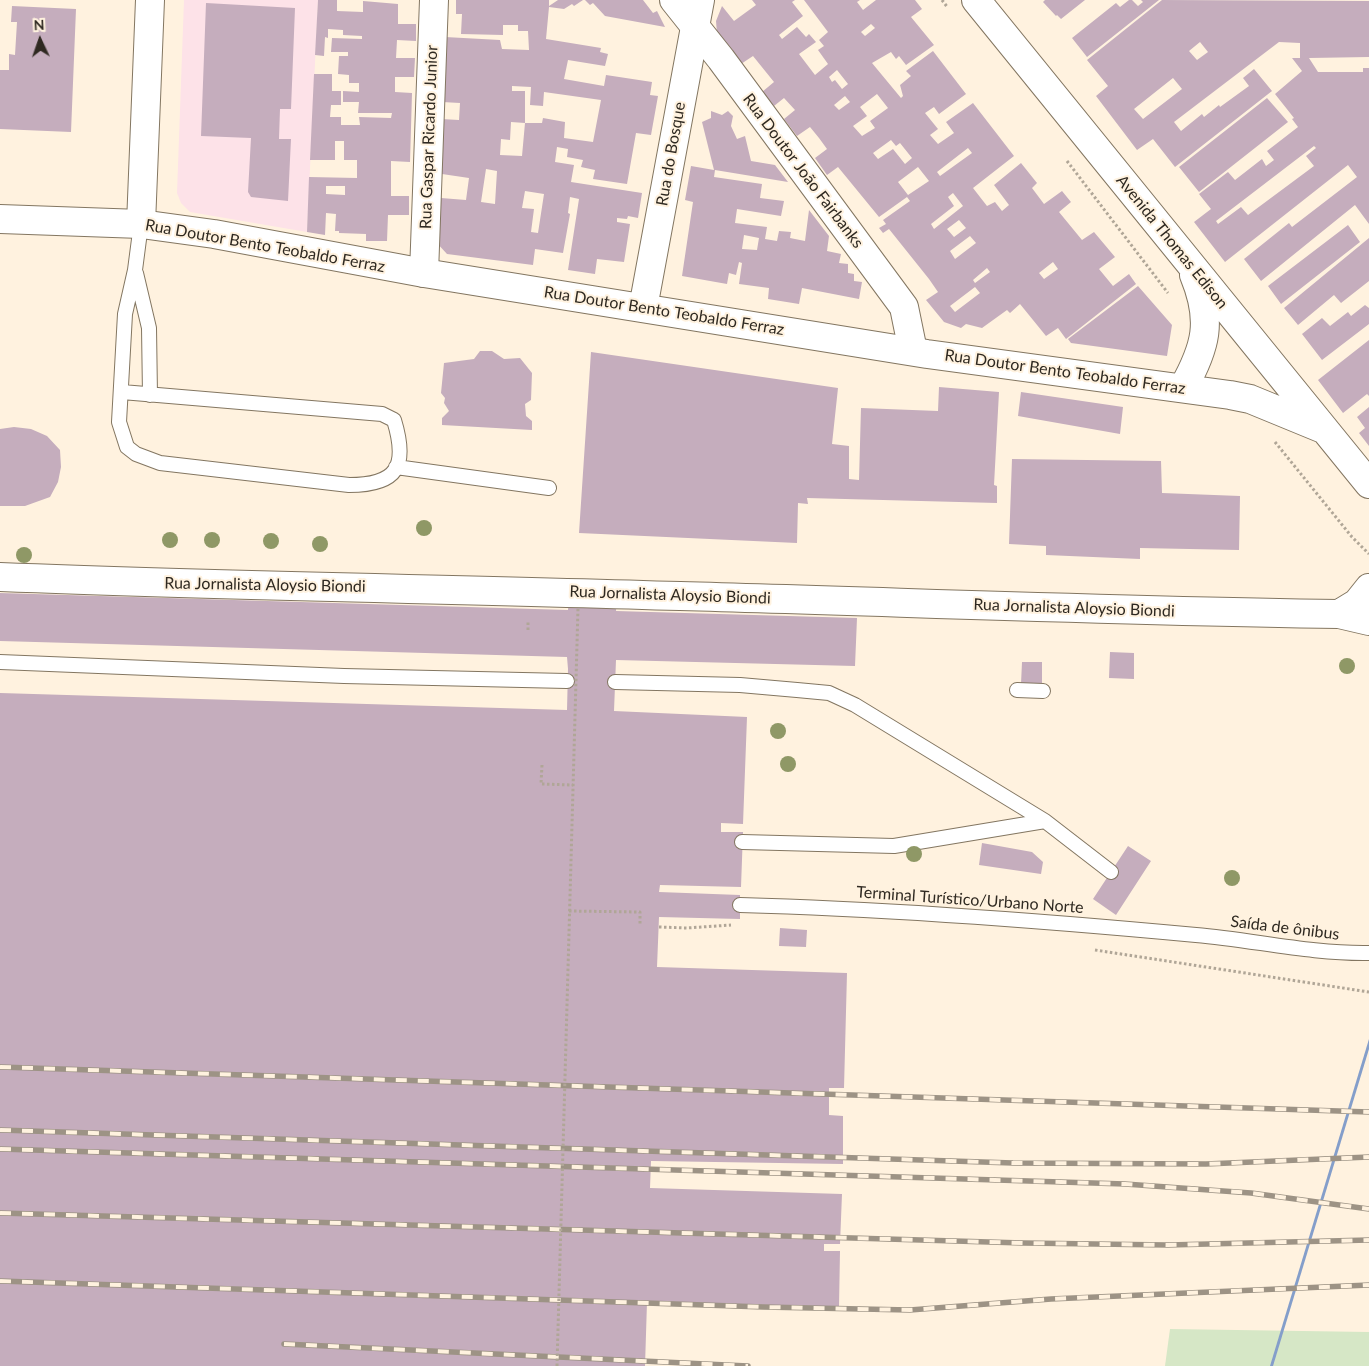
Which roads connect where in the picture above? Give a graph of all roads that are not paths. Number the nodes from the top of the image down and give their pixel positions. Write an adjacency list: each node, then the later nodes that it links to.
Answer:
1 (150, 0): 7 (street)
2 (434, 0): 10 (street, Rua Gaspar Ricardo Junior)
3 (674, 0): 5 (street, Rua Doutor João Fairbanks)
4 (976, 0): 8 (street, Avenida Thomas Edison)
5 (697, 12): 11 (street, Rua do Bosque); 12 (street, Rua Doutor João Fairbanks)
6 (0, 219): 7 (street, Rua Doutor Bento Teobaldo Ferraz)
7 (141, 224): 9 (lane); 10 (street, Rua Doutor Bento Teobaldo Ferraz)
8 (1189, 262): 13 (street); 16 (street, Avenida Thomas Edison)
9 (135, 270): 14 (lane); 15 (lane)
10 (424, 273): 11 (street, Rua Doutor Bento Teobaldo Ferraz)
11 (643, 308): 12 (street, Rua Doutor Bento Teobaldo Ferraz)
12 (913, 351): 13 (street, Rua Doutor Bento Teobaldo Ferraz)
13 (1182, 388): 16 (street, Rua Doutor Bento Teobaldo Ferraz)
14 (122, 392): 15 (lane); 17 (lane)
15 (150, 395): 17 (lane)
16 (1323, 429): 18 (street, Avenida Thomas Edison)
17 (396, 466): 19 (lane)
18 (1369, 484)
19 (549, 488)
20 (0, 577): 22 (street, Rua Jornalista Aloysio Biondi)
21 (1369, 588): 22 (street)
22 (1339, 614): 23 (street, Rua Jornalista Aloysio Biondi)
23 (1369, 621)
24 (0, 662): 25 (lane)
25 (567, 680)
26 (615, 682): 29 (lane)
27 (1017, 690): 28 (lane)
28 (1043, 691)
29 (1045, 821): 30 (lane); 31 (lane)
30 (742, 842)
31 (1111, 872)
32 (740, 905): 33 (lane, Terminal Turístico/Urbano Norte)
33 (1196, 935): 34 (lane, Saída de ônibus)
34 (1369, 953)

